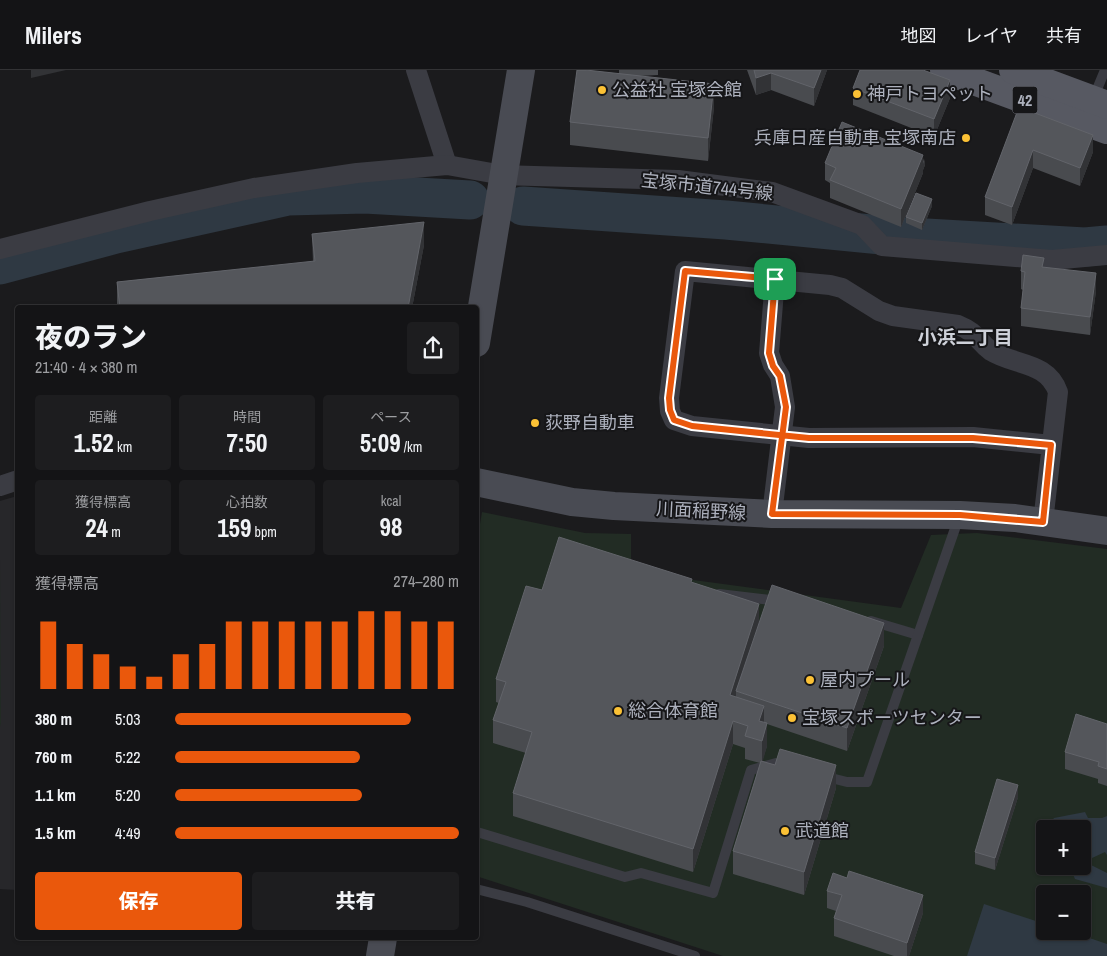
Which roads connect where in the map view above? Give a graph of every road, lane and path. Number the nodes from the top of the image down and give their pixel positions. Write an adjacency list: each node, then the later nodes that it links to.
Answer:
1 (416, 70): 8 (street)
2 (521, 70): 9 (street)
3 (944, 70): 7 (main road, 42)
4 (1013, 70): 6 (main road, 42)
5 (1105, 70): 6 (lane)
6 (1100, 103)
7 (1107, 130)
8 (447, 165): 9 (street, 宝塚市道744号線); 10 (street, 宝塚市道744号線)
9 (503, 175): 11 (street, 宝塚市道744号線); 13 (street)
10 (0, 249)
11 (1107, 254)
12 (775, 279): 14 (street); 14 (street); 15 (street)
13 (479, 324)
14 (782, 435): 15 (street); 19 (street)
15 (1051, 445): 21 (street)
16 (15, 481): 18 (street)
17 (479, 483): 19 (street, 川面稲野線)
18 (0, 486)
19 (772, 514): 20 (street, 川面稲野線)
20 (960, 515): 21 (street, 川面稲野線); 26 (lane)
21 (1043, 522): 22 (street, 川面稲野線)
22 (1107, 531)
23 (710, 592): 24 (lane)
24 (787, 602)
25 (860, 617): 26 (lane)
26 (918, 635): 28 (lane)
27 (794, 768): 29 (lane)
28 (811, 773)
29 (479, 833)
30 (479, 890): 33 (lane)
31 (383, 940): 32 (street)
32 (380, 956)
33 (696, 956)

